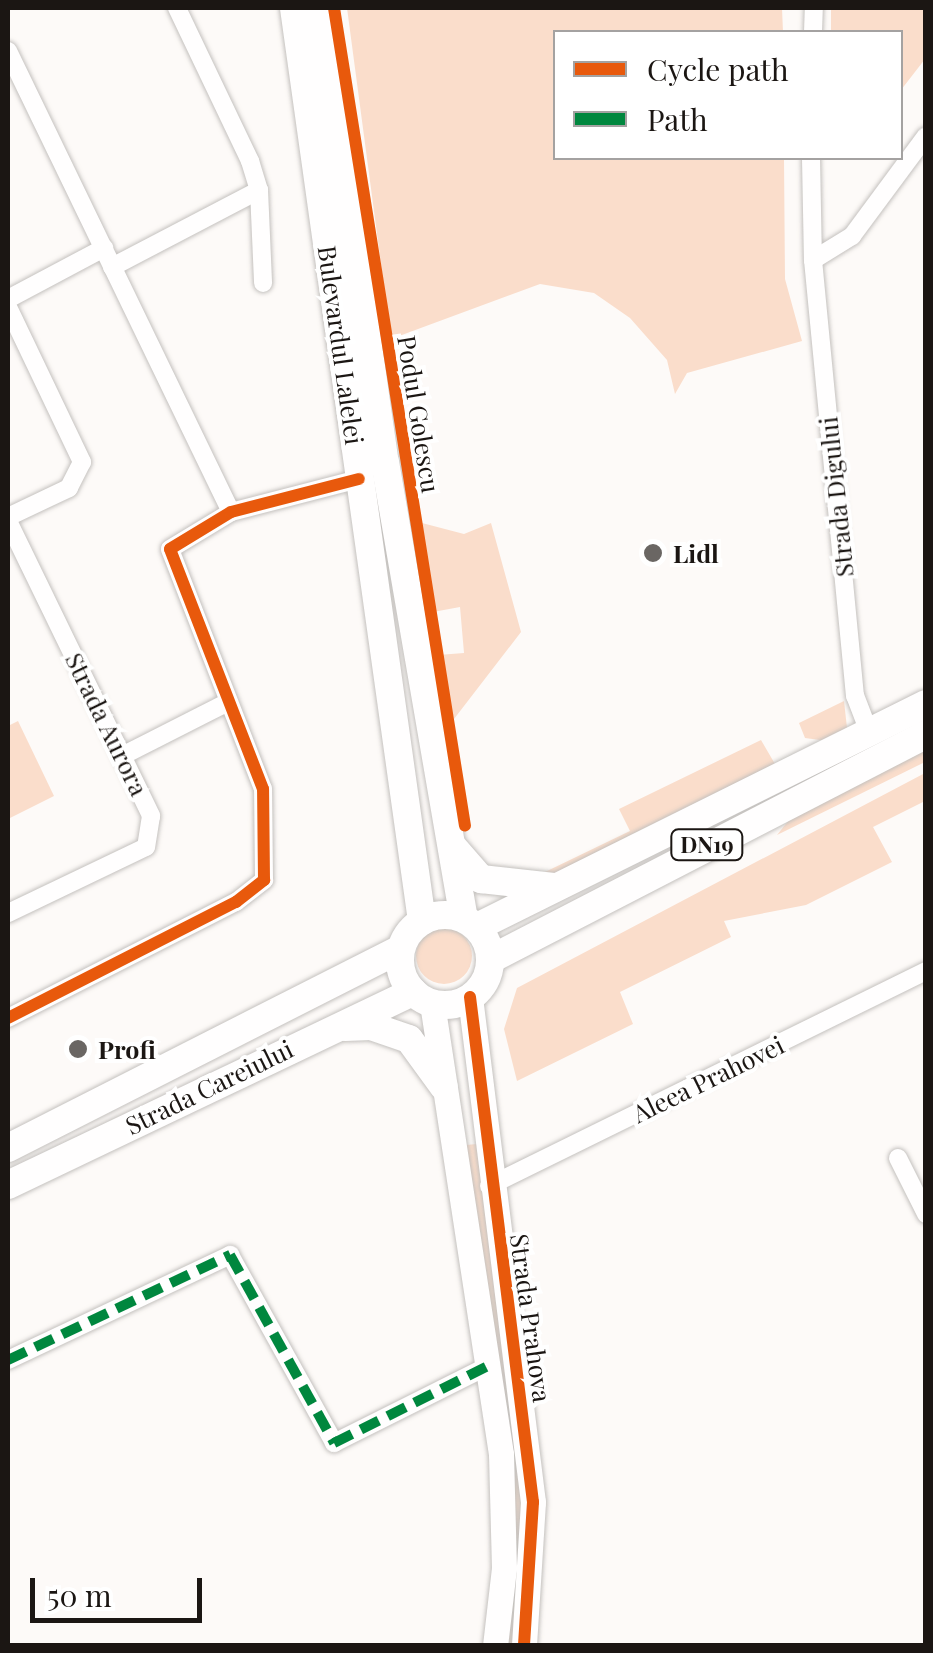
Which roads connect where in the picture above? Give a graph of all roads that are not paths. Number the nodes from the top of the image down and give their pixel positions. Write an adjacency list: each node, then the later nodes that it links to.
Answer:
1 (176, 8): 7 (street)
2 (294, 8): 14 (main road, Bulevardul Lalelei)
3 (320, 8): 22 (main road, Bulevardul Lalelei)
4 (8, 50): 8 (street)
5 (926, 136): 9 (street)
6 (811, 160): 9 (street, Strada Digului)
7 (259, 190): 10 (street); 11 (street)
8 (104, 248): 10 (street); 12 (street)
9 (813, 260): 19 (street, Strada Digului)
10 (112, 266): 15 (street)
11 (262, 283)
12 (8, 299)
13 (8, 306): 16 (street)
14 (360, 478): 15 (street); 25 (main road, Bulevardul Lalelei)
15 (231, 512): 17 (street)
16 (8, 519): 21 (street, Strada Aurora)
17 (226, 703): 21 (street); 32 (street)
18 (926, 704): 19 (main road, DN19)
19 (869, 732): 23 (main road, DN19)
20 (926, 734): 28 (main road, DN19)
21 (124, 756): 24 (street, Strada Aurora)
22 (452, 846): 23 (main road); 26 (main road, Bulevardul Lalelei)
23 (560, 888): 26 (main road, DN19)
24 (8, 913)
25 (422, 920): 26 (main road, DN19); 27 (main road)
26 (470, 922): 28 (main road)
27 (400, 949): 30 (main road); 35 (main road, Strada Careiului)
28 (490, 959): 31 (main road)
29 (926, 971): 38 (street, Aleea Prahovei)
30 (422, 998): 31 (main road); 33 (main road, Strada Careiului); 34 (street, Strada Prahova)
31 (470, 998): 38 (street, Strada Prahova)
32 (8, 1018)
33 (333, 1027): 34 (main road); 37 (main road, Strada Careiului)
34 (444, 1087): 41 (street, Strada Prahova)
35 (8, 1148)
36 (898, 1158): 39 (street)
37 (8, 1185)
38 (489, 1186): 43 (street, Strada Prahova)
39 (926, 1214)
40 (8, 1360): 41 (street)
41 (488, 1366): 42 (street, Strada Prahova)
42 (495, 1646)
43 (524, 1646)

